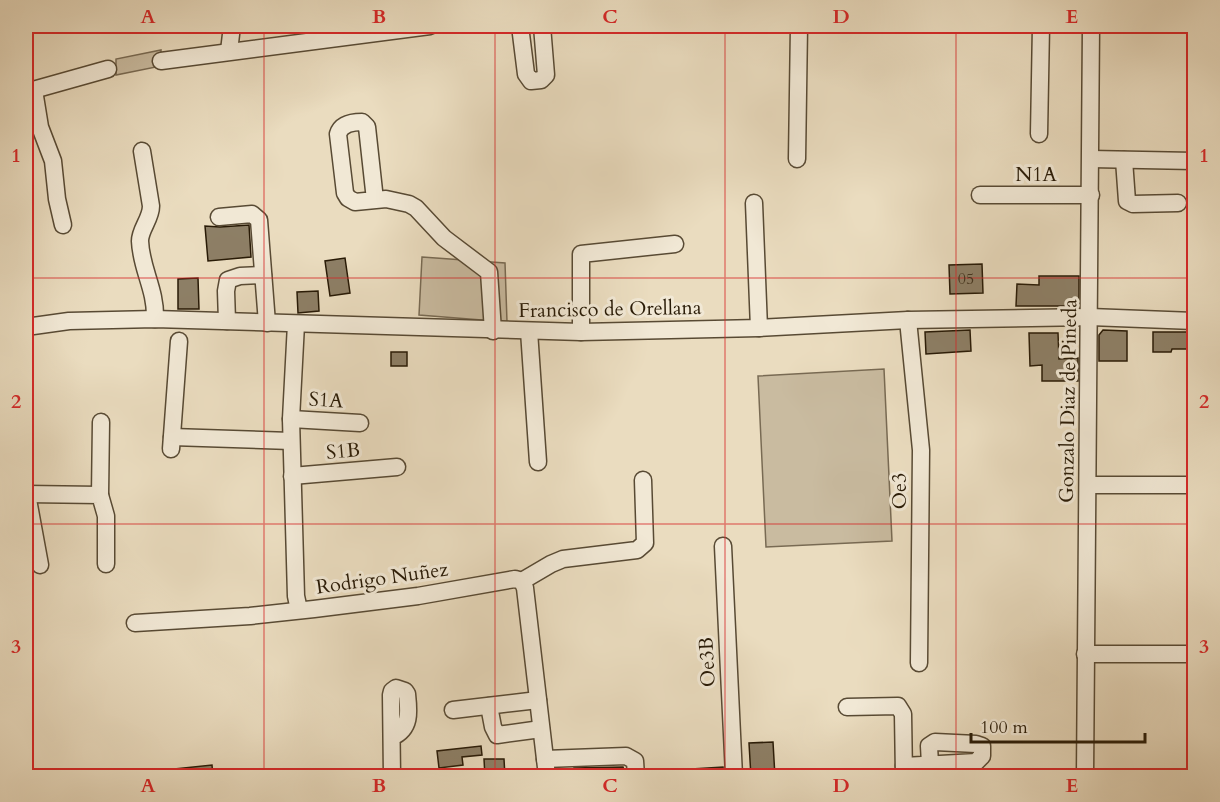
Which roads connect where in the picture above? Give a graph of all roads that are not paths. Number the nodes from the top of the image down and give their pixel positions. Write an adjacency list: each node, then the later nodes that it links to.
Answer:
1 (232, 26): 8 (street)
2 (430, 26): 8 (street)
3 (520, 26): 4 (street)
4 (542, 26)
5 (799, 26): 14 (street)
6 (1041, 26): 12 (street)
7 (1091, 26): 15 (street, Gonzalo Diaz de Pineda)
8 (229, 51): 9 (street)
9 (161, 61)
10 (108, 69): 11 (street)
11 (30, 91): 24 (street)
12 (1039, 134)
13 (142, 151): 28 (street)
14 (797, 159)
15 (1091, 159): 16 (street); 19 (street, Gonzalo Diaz de Pineda)
16 (1124, 160): 17 (street); 22 (street)
17 (1194, 161)
18 (980, 195): 19 (street, N1A)
19 (1091, 195): 27 (street, Gonzalo Diaz de Pineda)
20 (375, 200): 36 (street)
21 (754, 203): 35 (street)
22 (1178, 203)
23 (219, 217): 26 (street)
24 (63, 225)
25 (675, 244): 38 (street)
26 (263, 275): 30 (street); 32 (street)
27 (1090, 317): 29 (street, Francisco de Orellana); 31 (street, Francisco de Orellana); 48 (street, Gonzalo Diaz de Pineda)
28 (155, 320): 30 (street, Francisco de Orellana); 34 (street, Francisco de Orellana)
29 (908, 320): 35 (street, Francisco de Orellana); 60 (street, Oe3)
30 (227, 321): 32 (street, Francisco de Orellana)
31 (1194, 321)
32 (267, 323): 33 (street, Francisco de Orellana)
33 (296, 324): 36 (street, Francisco de Orellana); 40 (street, Rodrigo Nuñez)
34 (26, 327)
35 (759, 328): 38 (street, Francisco de Orellana)
36 (493, 331): 37 (street, Francisco de Orellana)
37 (529, 331): 38 (street, Francisco de Orellana); 44 (street)
38 (581, 332)
39 (179, 341): 43 (street)
40 (291, 419): 42 (street, S1A); 43 (street, Rodrigo Nuñez)
41 (101, 422): 51 (street)
42 (360, 423)
43 (291, 441): 46 (street, Rodrigo Nuñez)
44 (538, 462)
45 (397, 467): 46 (street, S1B)
46 (292, 476): 56 (street, Rodrigo Nuñez)
47 (643, 480): 55 (street)
48 (1088, 485): 49 (street); 58 (street, Gonzalo Diaz de Pineda)
49 (1194, 485)
50 (26, 494): 51 (street); 54 (street)
51 (100, 495): 53 (street)
52 (723, 546): 73 (street, Oe3B)
53 (106, 564)
54 (40, 565)
55 (522, 581): 56 (street, Rodrigo Nuñez); 61 (street)
56 (299, 610): 57 (street)
57 (135, 623)
58 (1085, 654): 59 (street); 74 (street, Gonzalo Diaz de Pineda)
59 (1194, 654)
60 (919, 663)
61 (538, 700): 62 (street); 65 (street)
62 (489, 706): 64 (street); 65 (street)
63 (847, 707): 69 (street)
64 (453, 710)
65 (541, 729): 67 (street)
66 (392, 737): 70 (street)
67 (545, 759): 71 (street); 72 (street)
68 (930, 764): 69 (street)
69 (904, 771)
70 (392, 777)
71 (547, 777)
72 (636, 777)
73 (734, 777)
74 (1085, 777)

